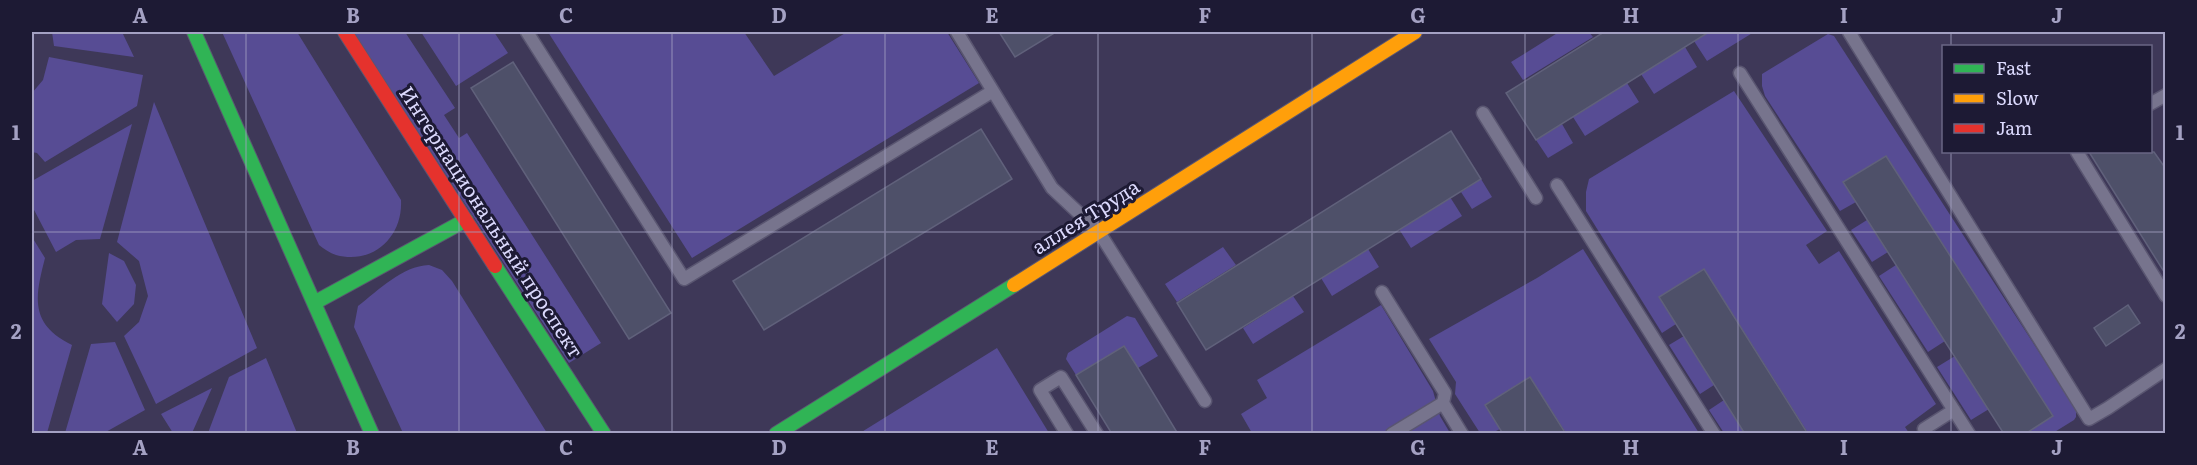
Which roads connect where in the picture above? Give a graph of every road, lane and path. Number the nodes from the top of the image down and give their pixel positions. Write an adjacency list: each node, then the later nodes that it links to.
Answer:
1 (194, 32): 17 (street)
2 (345, 32): 13 (street, Интернациональный проспект)
3 (527, 32): 8 (lane)
4 (957, 32): 8 (lane)
5 (1415, 32): 14 (street, аллея Труда)
6 (1849, 32): 18 (lane)
7 (1740, 73): 21 (lane)
8 (993, 91): 14 (lane)
9 (1483, 113): 12 (lane)
10 (2078, 153): 16 (lane)
11 (1557, 185): 30 (lane)
12 (1536, 198)
13 (466, 220): 17 (street); 24 (street, Интернациональный проспект)
14 (1099, 232): 19 (lane); 25 (street, аллея Труда)
15 (1382, 292): 20 (lane)
16 (2166, 296)
17 (314, 303): 23 (street)
18 (2166, 369)
19 (1204, 401)
20 (1443, 403): 28 (lane); 29 (lane)
21 (1954, 410): 22 (lane); 31 (lane)
22 (1924, 429)
23 (372, 434)
24 (604, 434)
25 (776, 434)
26 (1067, 434): 27 (lane)
27 (1097, 434)
28 (1392, 434)
29 (1461, 434)
30 (1713, 434)
31 (1969, 434)

